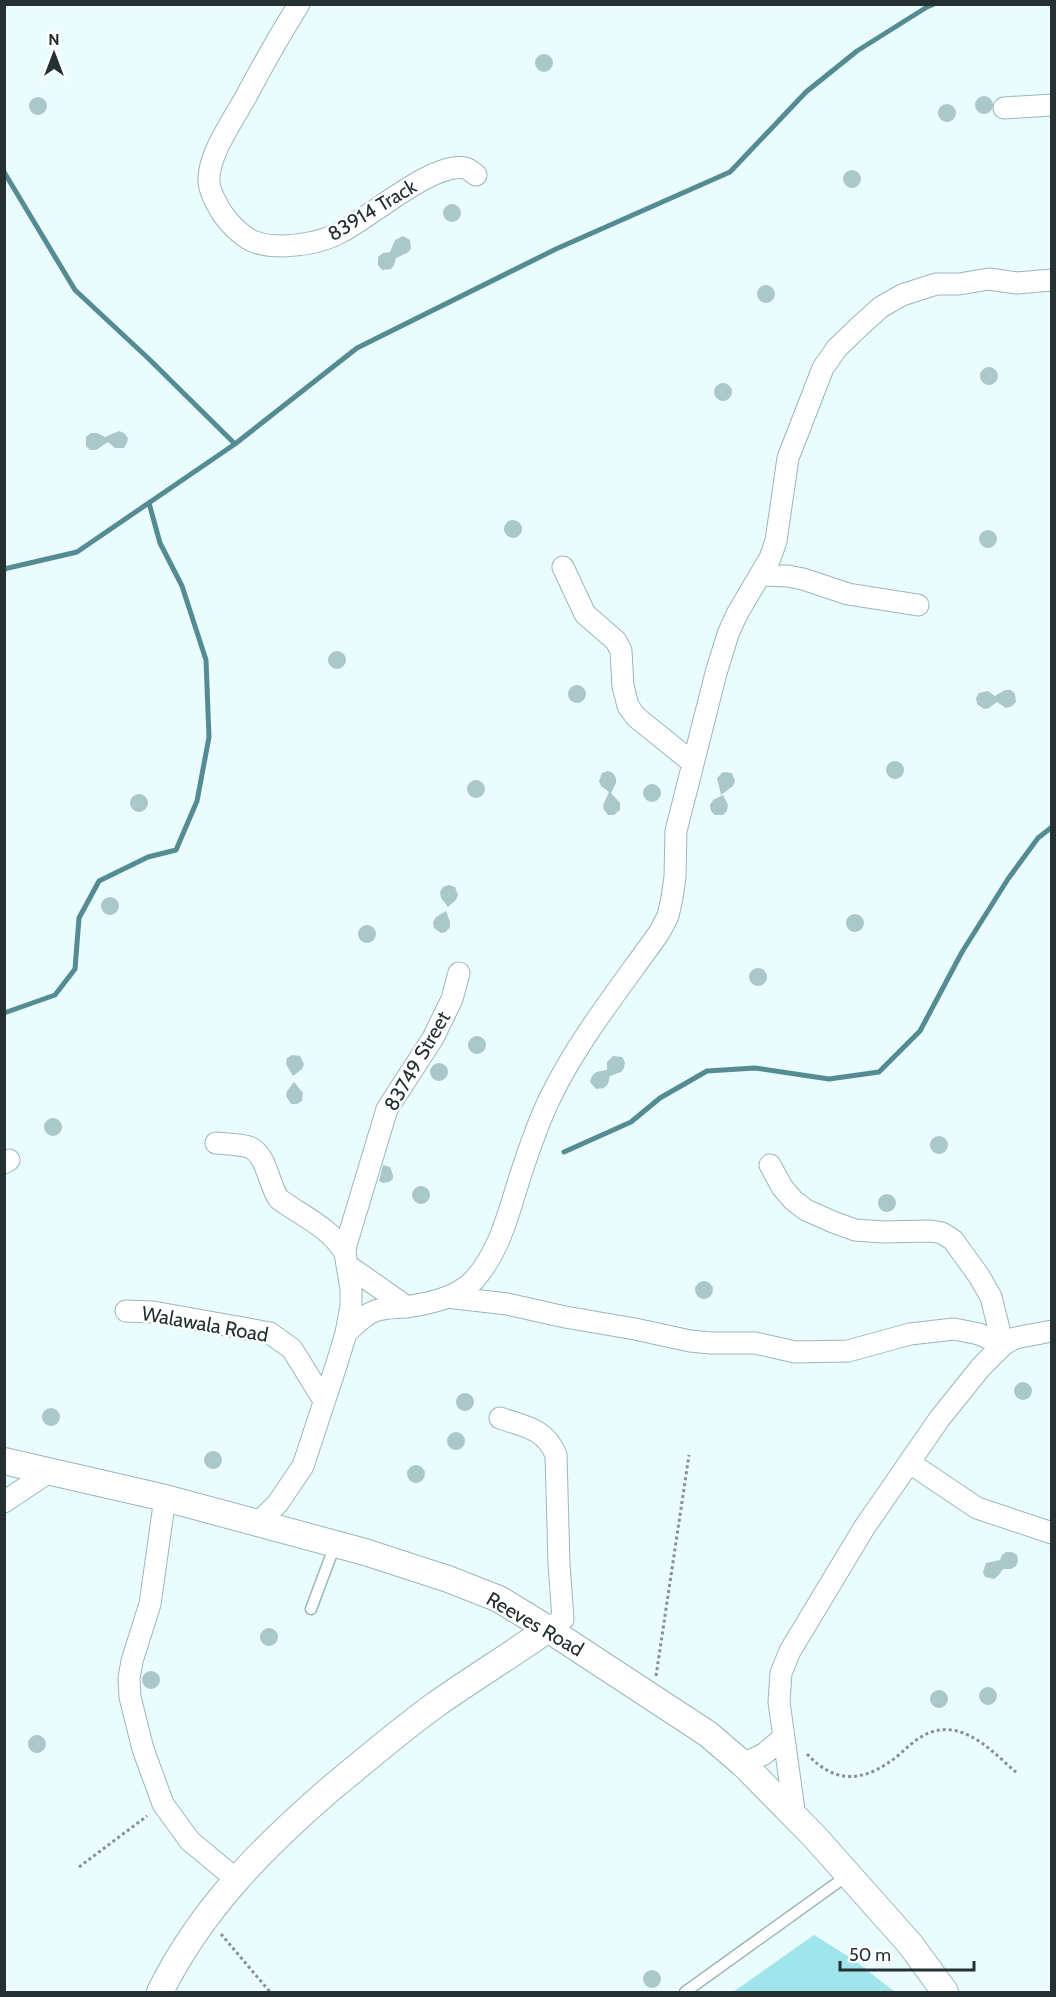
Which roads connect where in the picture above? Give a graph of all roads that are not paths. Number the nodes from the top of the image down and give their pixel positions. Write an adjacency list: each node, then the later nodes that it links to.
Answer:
1 (299, 4): 4 (street, 83914 Track)
2 (1052, 105): 3 (street)
3 (1004, 108)
4 (476, 175)
5 (1052, 280): 7 (street)
6 (563, 567): 9 (street)
7 (761, 575): 8 (street); 9 (street)
8 (918, 605)
9 (693, 763): 14 (street)
10 (459, 973): 13 (street, 83749 Street)
11 (216, 1143): 13 (street)
12 (770, 1166): 19 (street)
13 (346, 1259): 15 (street); 18 (street, 83749 Street)
14 (447, 1297): 15 (street); 19 (street)
15 (407, 1307): 18 (street)
16 (126, 1311): 20 (street, Walawala Road)
17 (1052, 1331): 19 (street)
18 (346, 1333): 20 (street, 83749 Street)
19 (1003, 1345): 23 (street)
20 (323, 1399): 27 (street, 83749 Street)
21 (500, 1418): 31 (street)
22 (4, 1461): 24 (street, Reeves Road)
23 (910, 1463): 28 (street); 32 (street)
24 (49, 1472): 25 (street, Reeves Road); 26 (street)
25 (165, 1498): 27 (street, Reeves Road); 36 (street)
26 (4, 1502)
27 (258, 1523): 29 (street, Reeves Road)
28 (1052, 1533)
29 (336, 1544): 30 (lane); 31 (street, Reeves Road)
30 (311, 1609)
31 (556, 1624): 33 (street, Reeves Road); 36 (street)
32 (784, 1737): 33 (street); 34 (street)
33 (743, 1764): 34 (street, Reeves Road)
34 (795, 1816): 35 (street, Reeves Road)
35 (848, 1875): 38 (lane); 39 (street, Reeves Road)
36 (237, 1880): 37 (street)
37 (160, 1992)
38 (685, 1992)
39 (945, 1992)

